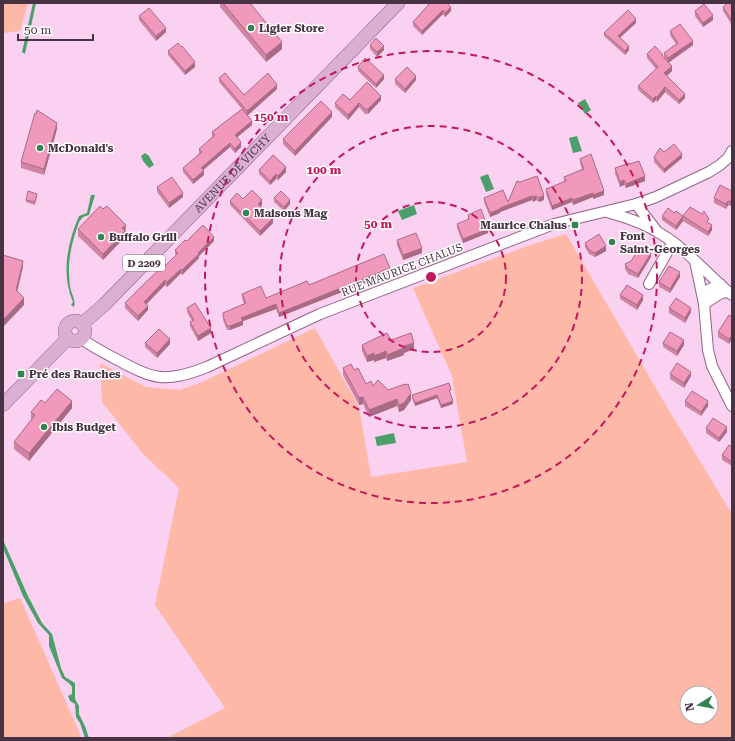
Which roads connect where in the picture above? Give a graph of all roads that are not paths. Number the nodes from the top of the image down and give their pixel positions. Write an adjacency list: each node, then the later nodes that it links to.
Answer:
1 (398, 3): 13 (main road, AVENUE DE VICHY / D 2209)
2 (732, 151): 3 (street, RUE MAURICE CHALUS)
3 (636, 204): 4 (street, RUE MAURICE CHALUS); 5 (street)
4 (606, 212): 5 (street); 15 (street, RUE MAURICE CHALUS)
5 (656, 230): 6 (street)
6 (673, 242): 7 (street); 8 (street)
7 (695, 261): 9 (street); 10 (street)
8 (649, 284)
9 (720, 284): 10 (street); 11 (street)
10 (702, 293): 12 (street)
11 (730, 293): 12 (street)
12 (704, 304): 19 (street)
13 (82, 324): 14 (main road); 15 (main road)
14 (67, 339): 15 (main road); 16 (main road)
15 (82, 339)
16 (15, 392): 17 (main road); 18 (main road)
17 (3, 400)
18 (3, 405)
19 (732, 406)

